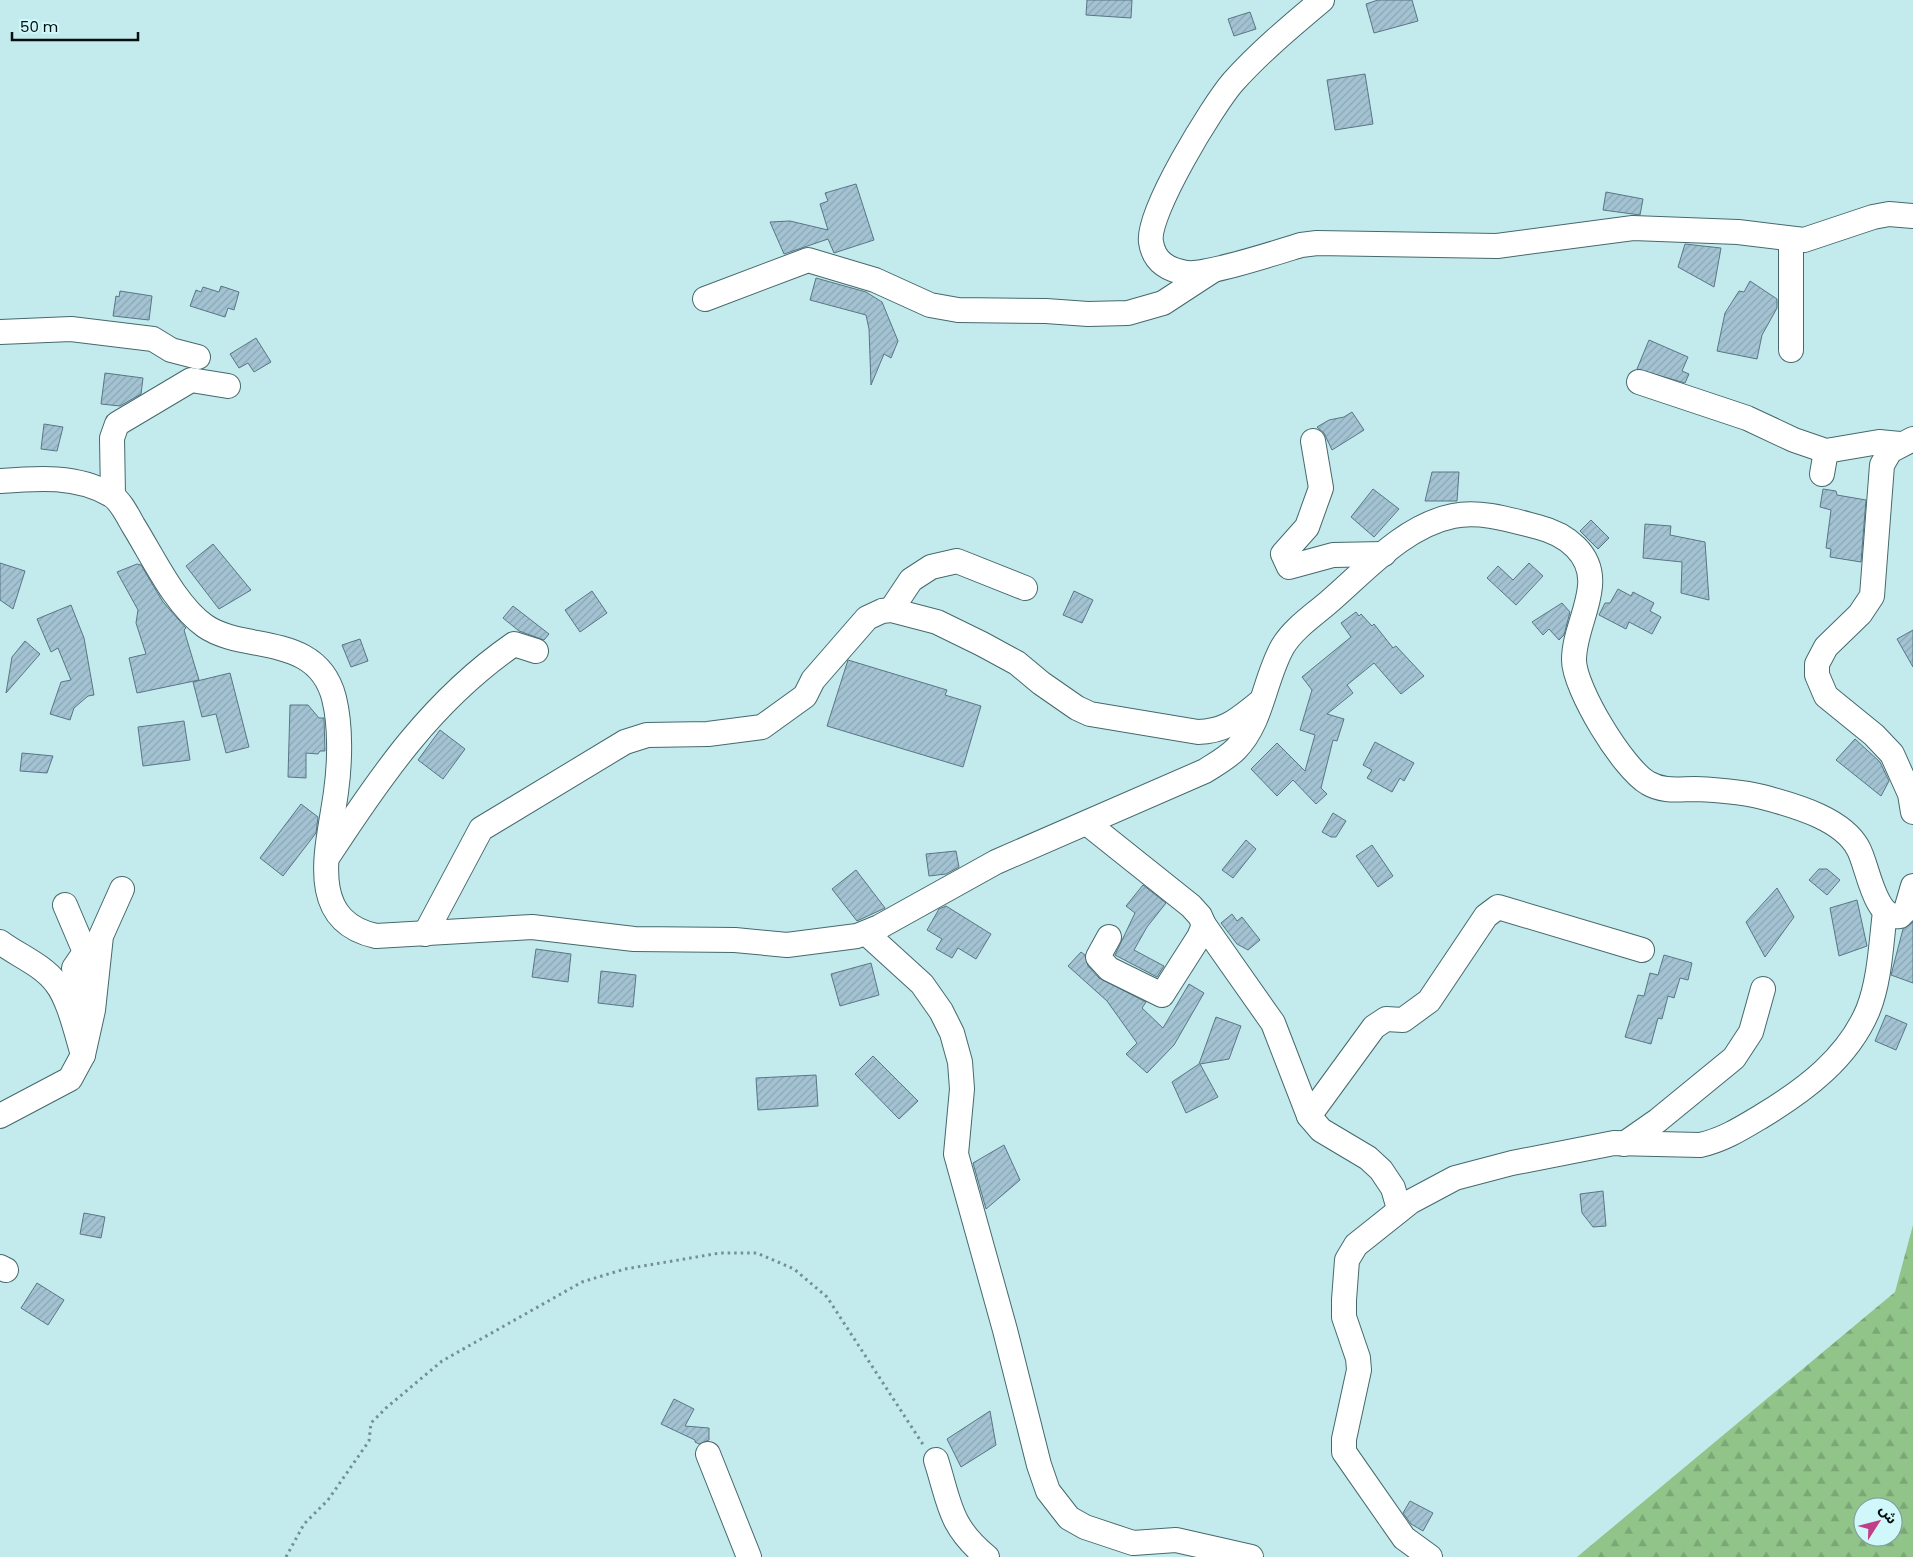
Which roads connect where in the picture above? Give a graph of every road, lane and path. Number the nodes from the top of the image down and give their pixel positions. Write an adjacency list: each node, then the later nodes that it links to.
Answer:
1 (1322, 0): 4 (street)
2 (1913, 216): 3 (street)
3 (1791, 240): 4 (street); 7 (street)
4 (1218, 267): 5 (street)
5 (705, 300)
6 (0, 332): 8 (street)
7 (1791, 350)
8 (191, 380): 10 (street); 16 (street)
9 (1639, 382): 13 (street)
10 (228, 386)
11 (1313, 441): 17 (street)
12 (1906, 441): 13 (street); 22 (street)
13 (1826, 451): 14 (street)
14 (1822, 474)
15 (0, 481): 16 (street)
16 (113, 495): 24 (street)
17 (1384, 554): 21 (street); 28 (street)
18 (1024, 588): 19 (street)
19 (891, 610): 21 (street); 31 (street)
20 (536, 651): 24 (street)
21 (1261, 701): 23 (street)
22 (1913, 812)
23 (1088, 822): 29 (street); 30 (street)
24 (327, 858): 31 (street)
25 (1913, 886): 28 (street)
26 (122, 889): 36 (street)
27 (65, 905): 36 (street)
28 (1885, 912): 39 (street)
29 (1204, 925): 32 (street); 38 (street)
30 (866, 933): 31 (street); 43 (street)
31 (425, 934)
32 (1109, 937)
33 (0, 942): 36 (street)
34 (1642, 950): 38 (street)
35 (1763, 989): 39 (street)
36 (83, 1055): 37 (street)
37 (0, 1116)
38 (1309, 1116): 40 (street)
39 (1624, 1144): 40 (street)
40 (1399, 1209): 48 (street)
41 (708, 1454): 45 (street)
42 (936, 1460): 44 (path); 46 (street)
43 (1132, 1550): 47 (street)
44 (286, 1557)
45 (749, 1557)
46 (987, 1557)
47 (1251, 1557)
48 (1430, 1557)

